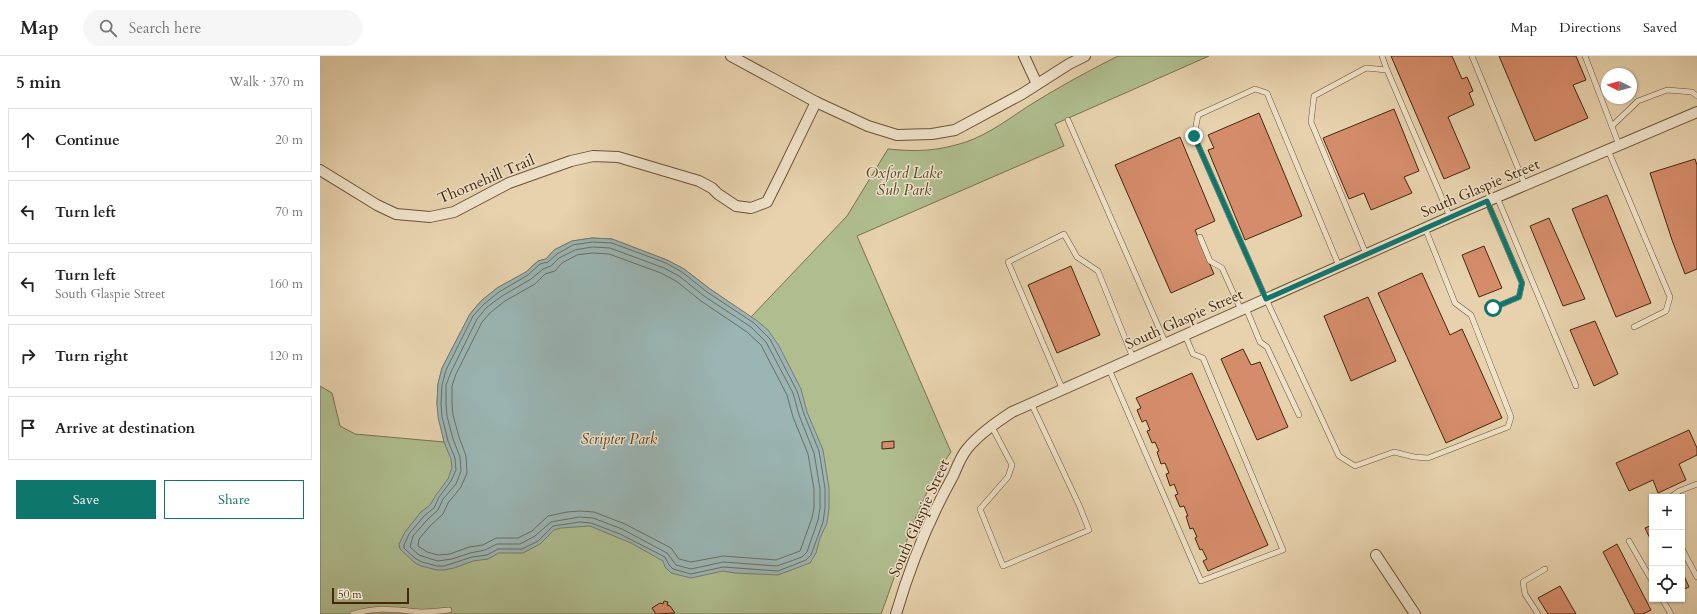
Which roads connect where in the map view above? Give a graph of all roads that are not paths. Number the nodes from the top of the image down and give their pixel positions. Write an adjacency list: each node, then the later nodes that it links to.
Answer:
1 (731, 56): 10 (street)
2 (1024, 56): 8 (street)
3 (1085, 56): 8 (street)
4 (1382, 56): 7 (lane)
5 (1472, 56): 17 (lane)
6 (1585, 56): 13 (lane)
7 (1388, 70): 20 (lane); 23 (lane)
8 (1037, 84): 10 (street)
9 (1697, 96): 13 (lane)
10 (816, 102): 16 (street, Thornehill Trail)
11 (1696, 115): 14 (street, South Glaspie Street)
12 (1068, 120): 30 (lane)
13 (1612, 126): 14 (lane)
14 (1619, 145): 15 (street, South Glaspie Street)
15 (1608, 150): 17 (street, South Glaspie Street); 28 (lane)
16 (320, 170)
17 (1525, 185): 18 (street, South Glaspie Street)
18 (1497, 197): 19 (street, South Glaspie Street); 33 (lane)
19 (1487, 201): 20 (street, South Glaspie Street); 26 (lane)
20 (1450, 217): 21 (street, South Glaspie Street)
21 (1425, 228): 23 (street, South Glaspie Street); 25 (lane)
22 (1200, 237): 27 (lane)
23 (1366, 254): 24 (street, South Glaspie Street)
24 (1339, 266): 25 (street, South Glaspie Street); 25 (lane)
25 (1266, 299): 27 (street, South Glaspie Street)
26 (1493, 308)
27 (1244, 309): 29 (street, South Glaspie Street); 36 (lane)
28 (1634, 327)
29 (1185, 335): 30 (street, South Glaspie Street); 32 (lane)
30 (1166, 344): 31 (street, South Glaspie Street)
31 (1133, 358): 32 (street, South Glaspie Street); 34 (lane)
32 (1109, 369): 34 (street, South Glaspie Street)
33 (1576, 386)
34 (1062, 388): 35 (street, South Glaspie Street)
35 (1031, 403): 37 (street, South Glaspie Street); 37 (lane)
36 (1299, 415)
37 (992, 427): 49 (street, South Glaspie Street)
38 (1697, 484): 39 (lane)
39 (1675, 494)
40 (1628, 541): 45 (lane)
41 (1685, 554): 44 (lane)
42 (1376, 555): 50 (street)
43 (1545, 569): 51 (lane)
44 (1696, 573)
45 (1649, 576)
46 (1664, 602): 52 (lane)
47 (449, 610): 48 (lane)
48 (353, 614)
49 (896, 614)
50 (1415, 614)
51 (1538, 614)
52 (1671, 614)

